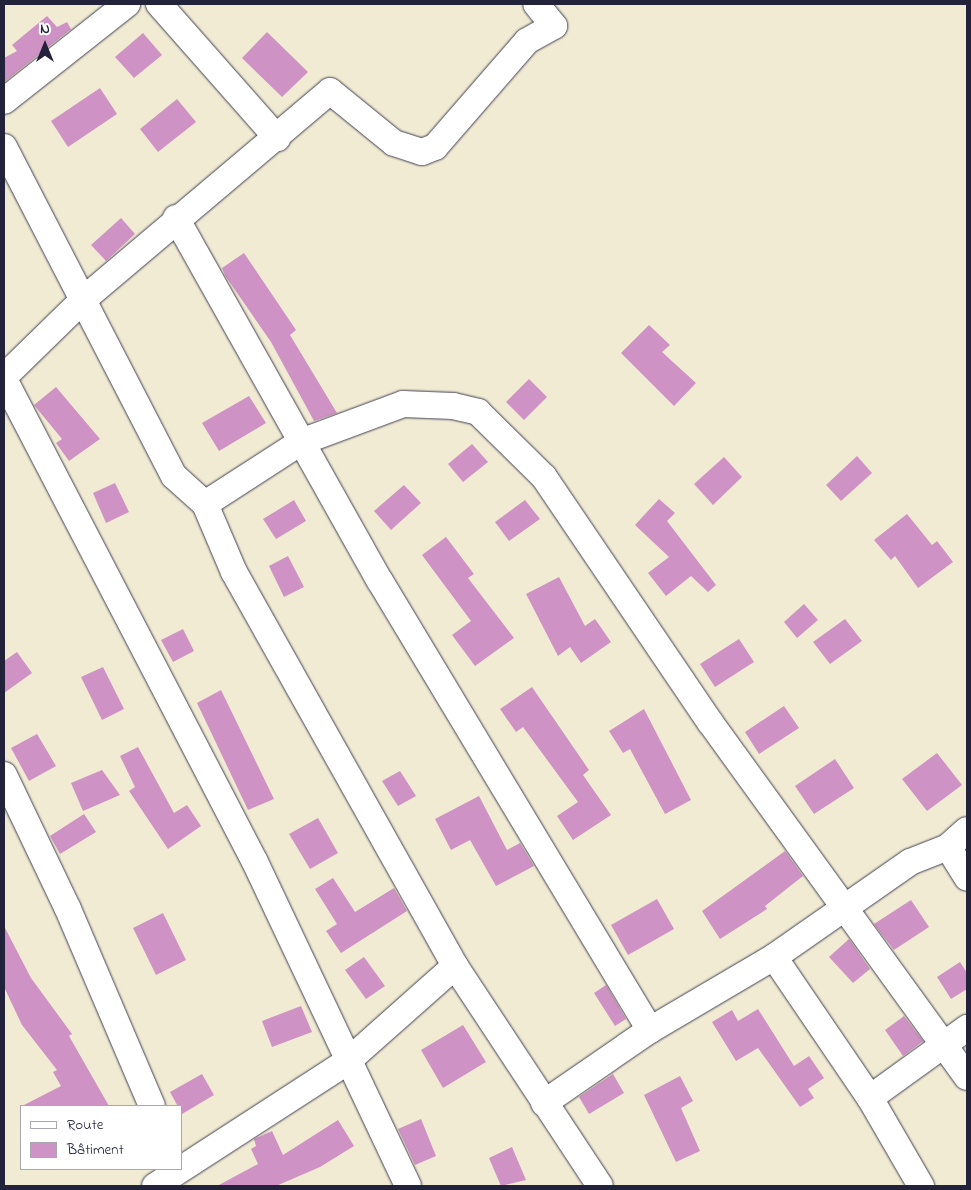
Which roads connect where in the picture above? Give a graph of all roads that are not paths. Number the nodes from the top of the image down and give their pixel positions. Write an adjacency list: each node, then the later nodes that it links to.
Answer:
1 (127, 4): 4 (street)
2 (159, 4): 5 (street)
3 (536, 4): 5 (street)
4 (4, 101)
5 (277, 138): 7 (street)
6 (4, 147): 8 (street)
7 (176, 218): 8 (street); 10 (street)
8 (84, 299): 9 (street); 11 (street)
9 (4, 378): 22 (street)
10 (301, 442): 11 (street); 16 (street); 20 (street)
11 (205, 504): 18 (street)
12 (4, 775): 26 (street)
13 (967, 830): 14 (street)
14 (948, 847): 15 (street); 16 (street)
15 (967, 878)
16 (847, 906): 17 (street); 21 (street)
17 (774, 957): 20 (street); 24 (street)
18 (455, 966): 22 (street); 25 (street)
19 (967, 1028): 21 (street)
20 (650, 1030): 25 (street)
21 (944, 1044): 23 (street); 24 (street)
22 (348, 1061): 27 (street); 29 (street)
23 (967, 1077)
24 (870, 1098): 31 (street)
25 (544, 1103): 30 (street)
26 (152, 1105)
27 (181, 1176): 28 (street)
28 (155, 1186)
29 (408, 1186)
30 (600, 1186)
31 (921, 1186)

